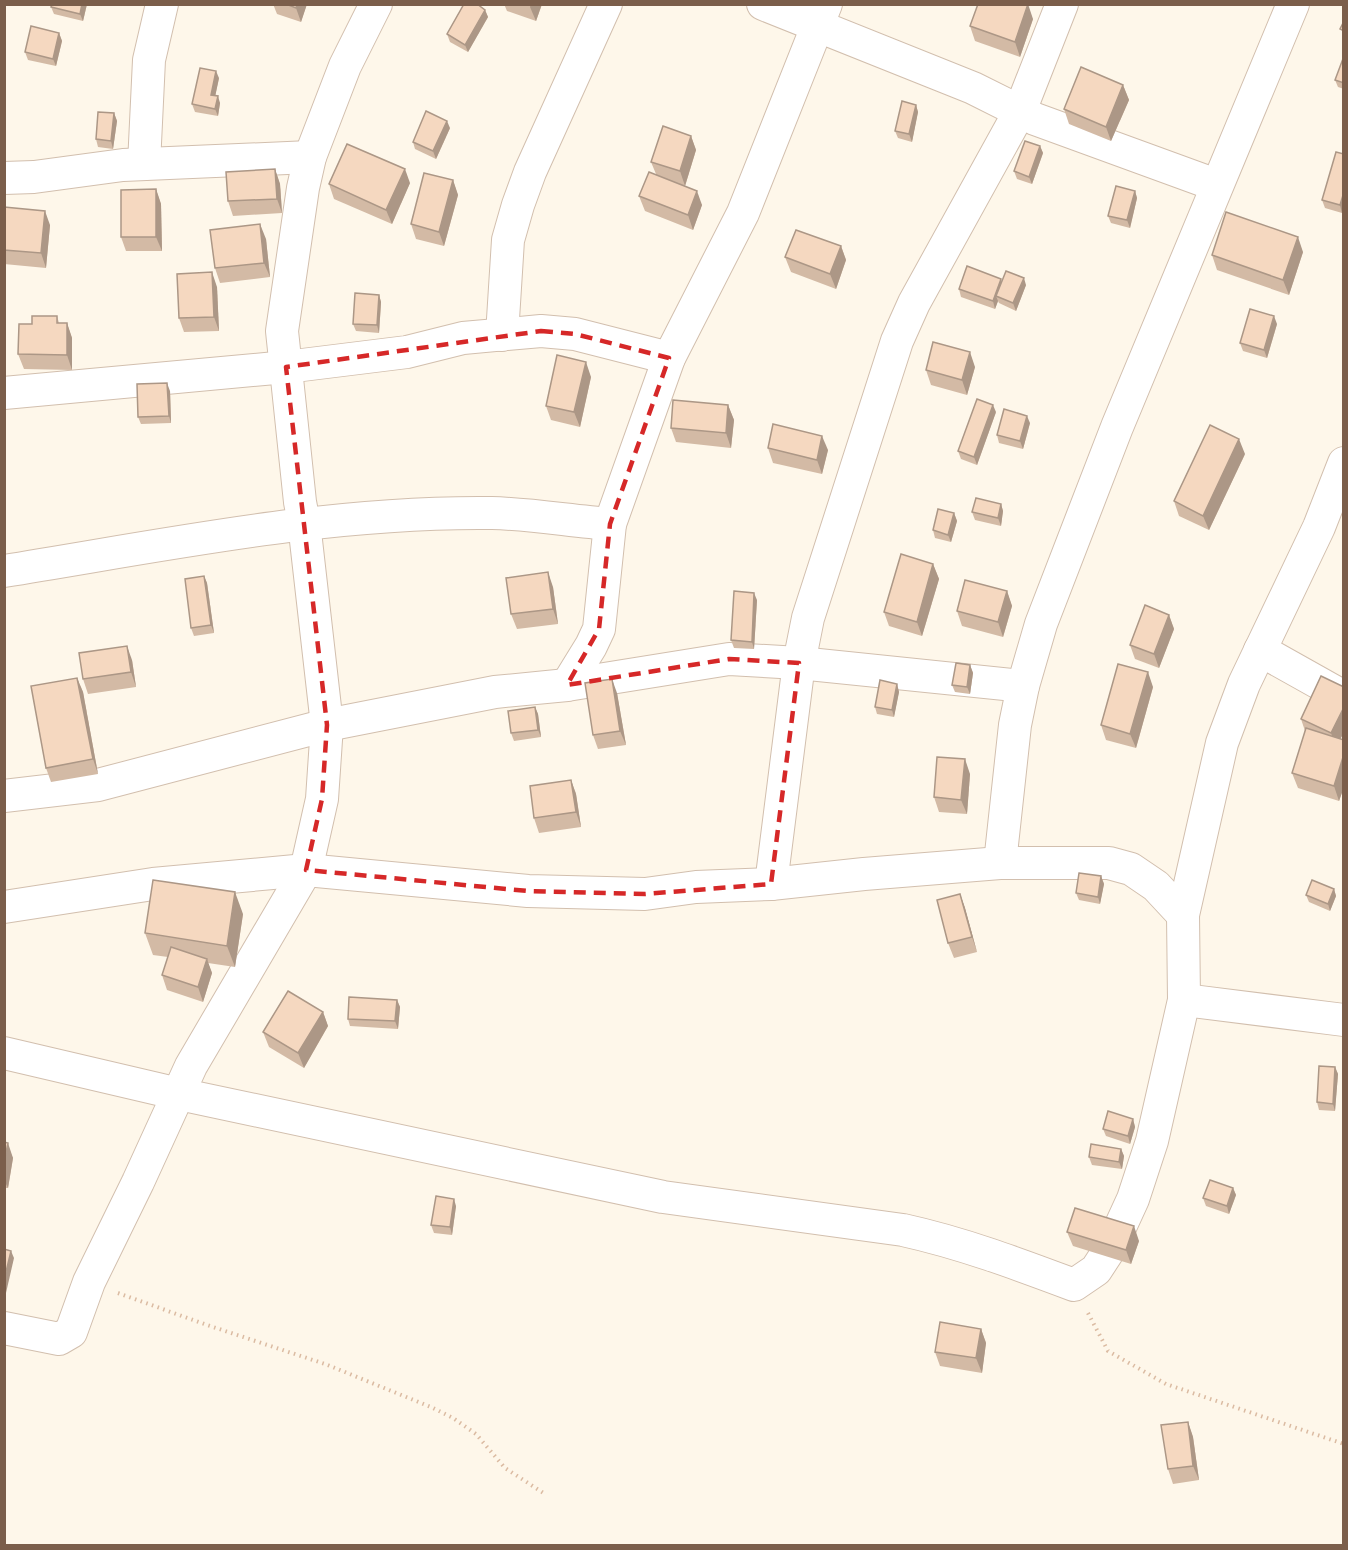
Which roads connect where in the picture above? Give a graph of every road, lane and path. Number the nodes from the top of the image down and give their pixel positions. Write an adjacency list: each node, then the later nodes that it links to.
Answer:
1 (162, 4): 10 (street)
2 (376, 4): 9 (street)
3 (606, 4): 13 (street)
4 (764, 4): 7 (street)
5 (1062, 4): 8 (street)
6 (1293, 4): 12 (street)
7 (821, 16): 8 (street); 14 (street)
8 (1020, 111): 12 (street); 22 (street)
9 (310, 157): 10 (street); 15 (street)
10 (144, 164): 11 (street)
11 (4, 178)
12 (1216, 186): 24 (street)
13 (502, 335): 14 (street); 15 (street)
14 (669, 358): 19 (street)
15 (286, 367): 16 (street); 18 (street)
16 (4, 393)
17 (1344, 463): 21 (street)
18 (304, 523): 19 (street); 20 (street); 26 (street)
19 (610, 524): 23 (street)
20 (4, 571)
21 (1260, 650): 25 (street); 32 (street)
22 (798, 663): 23 (street); 24 (street); 30 (street)
23 (567, 686): 26 (street)
24 (1023, 686): 28 (street)
25 (1344, 697)
26 (327, 725): 27 (street); 29 (street)
27 (4, 796)
28 (1000, 864): 30 (street); 32 (street)
29 (306, 870): 30 (street); 31 (street); 36 (street)
30 (771, 884)
31 (4, 907)
32 (1183, 915): 33 (street)
33 (1184, 1000): 34 (street); 38 (street)
34 (1344, 1020)
35 (4, 1053): 36 (street)
36 (179, 1094): 37 (street); 38 (street)
37 (89, 1282): 39 (street); 41 (path)
38 (1074, 1285): 40 (path)
39 (4, 1328)
40 (1344, 1444)
41 (545, 1494)

